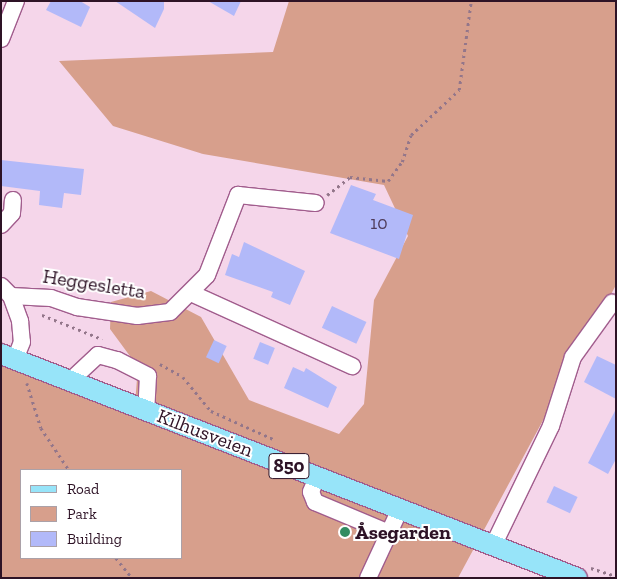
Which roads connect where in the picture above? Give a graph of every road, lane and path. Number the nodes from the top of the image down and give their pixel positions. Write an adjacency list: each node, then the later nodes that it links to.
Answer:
1 (16, 1): 3 (street)
2 (471, 1): 5 (path)
3 (1, 40)
4 (13, 200): 6 (street)
5 (316, 203): 8 (street, Heggesletta)
6 (1, 225)
7 (6, 291): 8 (street, Heggesletta); 10 (street)
8 (193, 294): 14 (street)
9 (612, 303): 22 (street)
10 (18, 312): 11 (path); 12 (street)
11 (107, 348): 13 (street); 15 (street)
12 (15, 359): 15 (main road, Kilhusveien / 850); 18 (path)
13 (147, 366): 16 (street); 17 (path)
14 (352, 366)
15 (70, 380): 16 (main road, Kilhusveien / 850)
16 (146, 410): 19 (main road, Kilhusveien / 850)
17 (282, 443)
18 (68, 469)
19 (317, 477): 20 (main road, Kilhusveien / 850); 21 (street)
20 (400, 509): 21 (street); 22 (main road, Kilhusveien / 850)
21 (389, 533): 27 (street)
22 (493, 546): 24 (main road, Kilhusveien / 850)
23 (117, 559): 26 (path)
24 (582, 572): 25 (path)
25 (616, 576)
26 (132, 578)
27 (368, 578)

